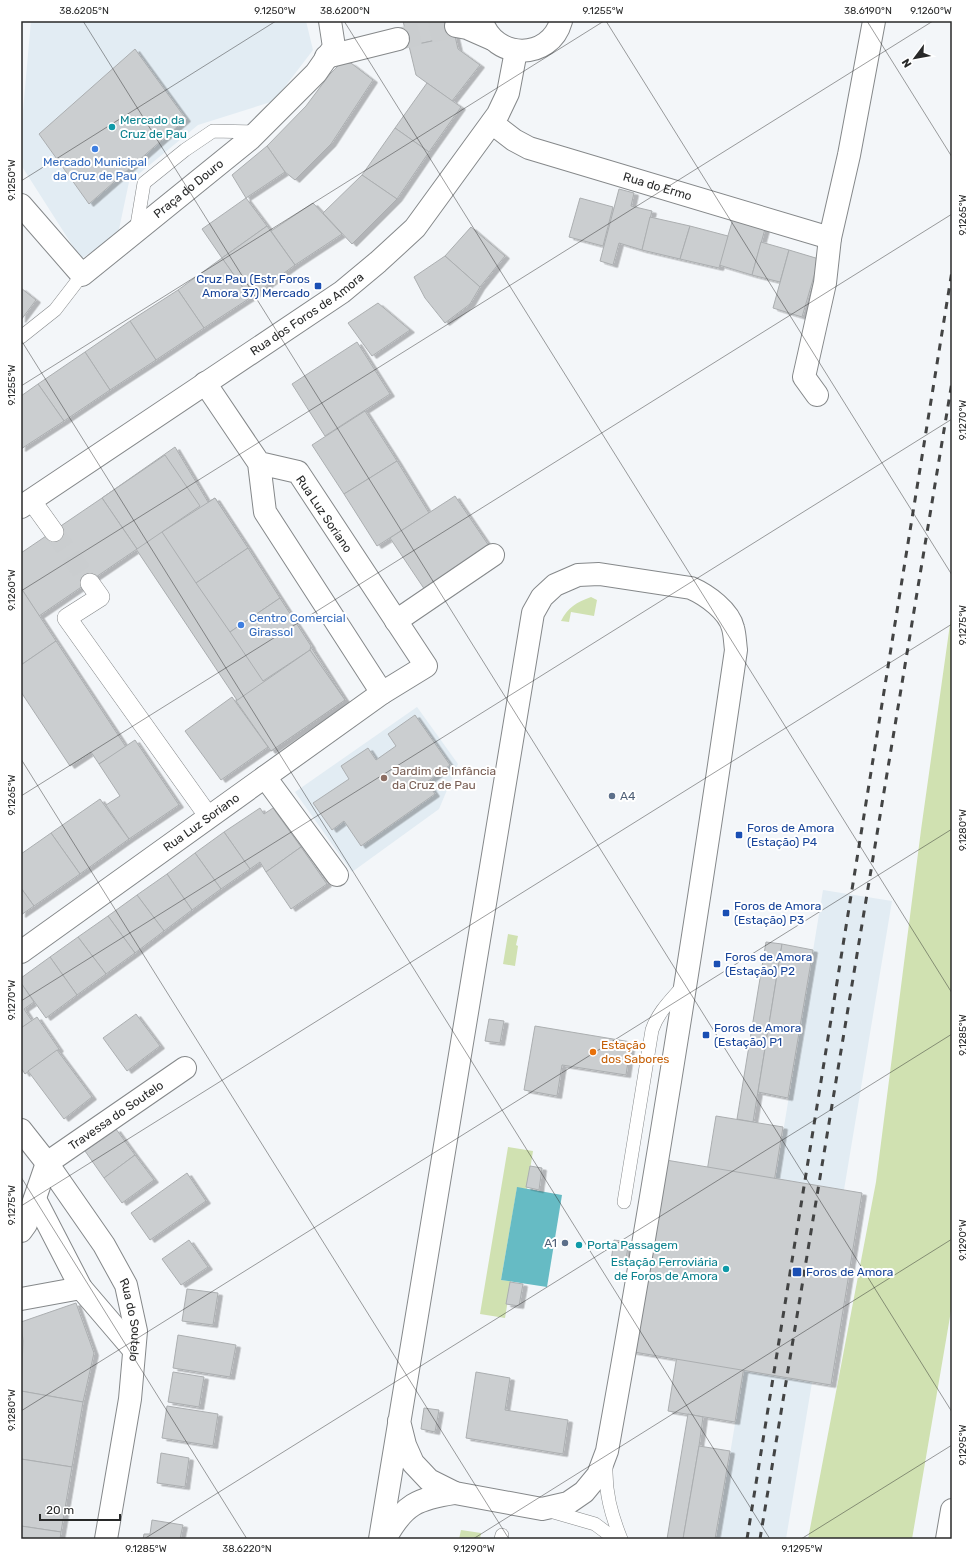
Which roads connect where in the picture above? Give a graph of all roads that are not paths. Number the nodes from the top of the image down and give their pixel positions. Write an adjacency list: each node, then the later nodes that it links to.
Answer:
1 (330, 21): 8 (main road, Praça do Douro)
2 (561, 21): 7 (main road)
3 (874, 21): 13 (main road)
4 (456, 26): 5 (main road)
5 (487, 30): 7 (main road)
6 (398, 39): 8 (main road)
7 (516, 51): 9 (main road, Rua dos Foros de Amora)
8 (326, 57): 10 (main road, Praça do Douro)
9 (492, 123): 13 (main road, Rua do Ermo); 16 (main road, Rua dos Foros de Amora)
10 (258, 132): 12 (main road, Praça do Douro); 12 (lane)
11 (21, 204): 14 (main road)
12 (136, 231): 14 (main road, Praça do Douro)
13 (830, 238): 17 (main road)
14 (82, 275): 15 (lane)
15 (21, 337)
16 (205, 383): 18 (main road); 19 (main road, Rua dos Foros de Amora)
17 (817, 395)
18 (259, 462): 23 (main road, Rua Luz Soriano); 24 (main road)
19 (26, 504): 20 (street)
20 (54, 532)
21 (493, 555): 23 (main road)
22 (90, 584): 26 (street)
23 (396, 621): 24 (main road, Rua Luz Soriano)
24 (382, 694): 25 (main road, Rua Luz Soriano)
25 (266, 777): 26 (main road, Rua Luz Soriano); 27 (main road)
26 (209, 817): 28 (main road, Rua Luz Soriano)
27 (337, 875)
28 (21, 952)
29 (685, 984): 34 (lane); 39 (main road); 40 (main road)
30 (185, 1068): 32 (main road, Travessa do Soutelo)
31 (21, 1130): 32 (main road, Rua do Soutelo)
32 (47, 1163): 33 (main road); 38 (main road, Rua do Soutelo)
33 (35, 1199): 35 (main road); 36 (main road)
34 (624, 1202)
35 (21, 1231)
36 (81, 1288): 37 (main road); 38 (main road)
37 (21, 1299)
38 (134, 1350): 44 (main road, Rua do Soutelo)
39 (399, 1421): 41 (main road); 45 (main road)
40 (607, 1451): 42 (main road); 48 (lane)
41 (455, 1493): 42 (main road); 46 (main road)
42 (542, 1509): 47 (lane)
43 (952, 1510): 49 (main road)
44 (106, 1539)
45 (380, 1539)
46 (385, 1539)
47 (615, 1539)
48 (621, 1539)
49 (947, 1539)

